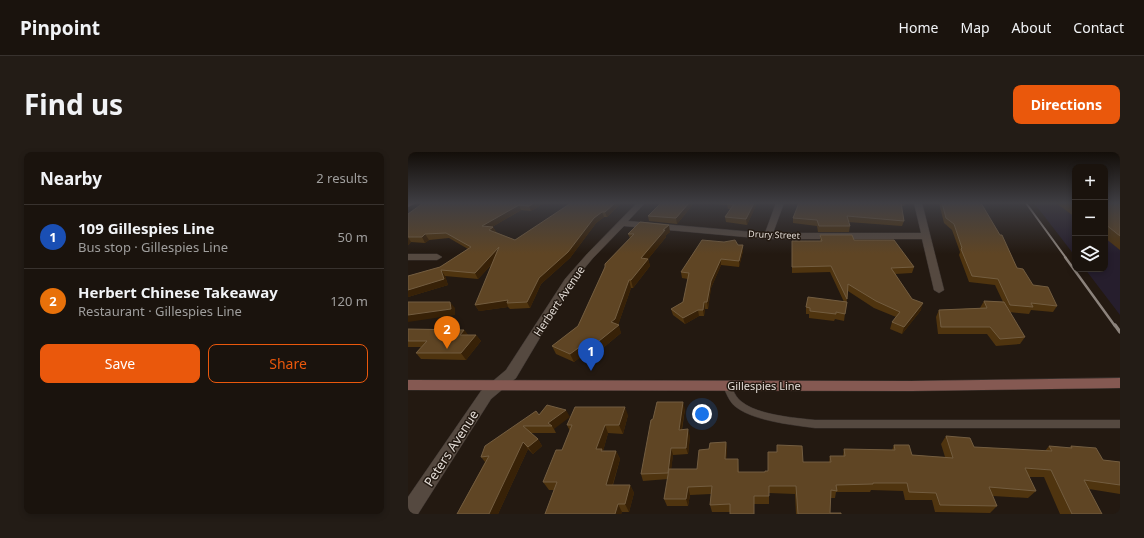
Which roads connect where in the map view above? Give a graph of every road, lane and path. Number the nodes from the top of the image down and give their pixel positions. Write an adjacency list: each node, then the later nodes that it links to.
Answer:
1 (625, 220): 4 (street, Herbert Avenue)
2 (774, 220): 5 (street)
3 (923, 220): 6 (street)
4 (622, 223): 5 (street, Drury Street); 12 (street, Herbert Avenue)
5 (768, 236): 6 (street, Drury Street)
6 (927, 236): 9 (street)
7 (408, 257): 8 (street)
8 (437, 257)
9 (939, 290)
10 (1120, 383): 13 (street, Gillespies Line)
11 (408, 385): 12 (street, Gillespies Line)
12 (498, 385): 13 (street, Gillespies Line); 15 (street, Peters Avenue)
13 (727, 386): 14 (lane)
14 (1120, 424)
15 (408, 513)

